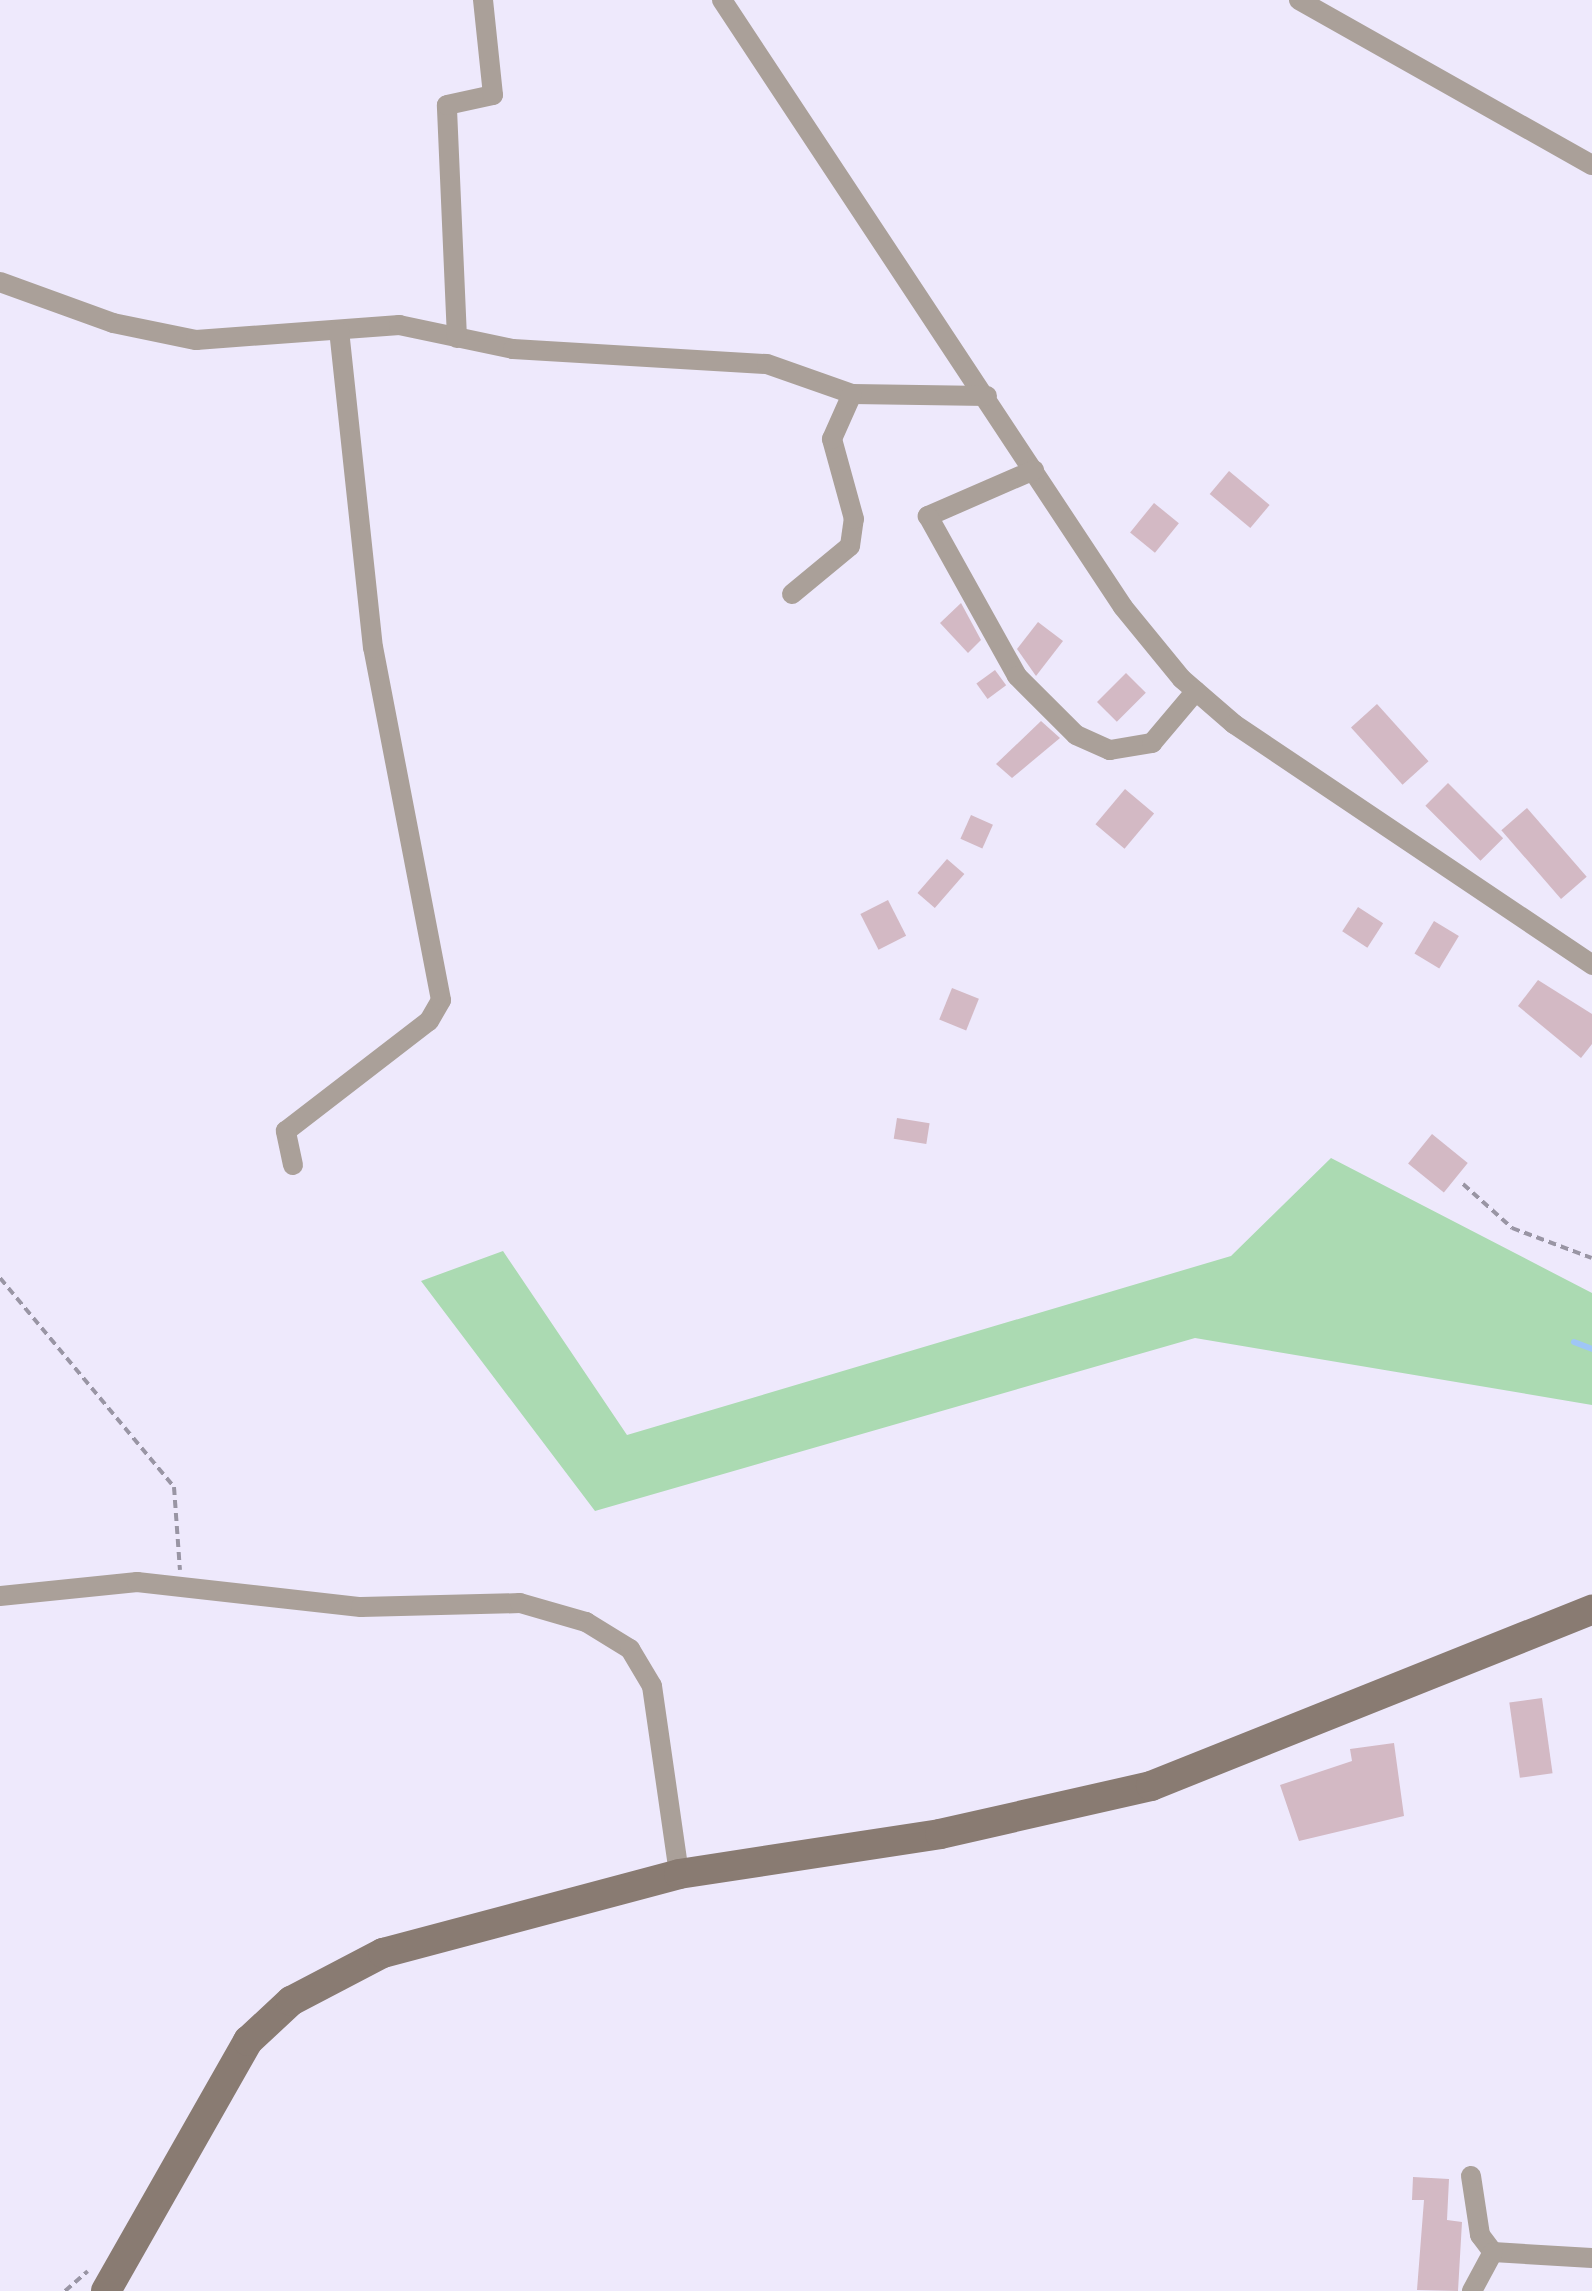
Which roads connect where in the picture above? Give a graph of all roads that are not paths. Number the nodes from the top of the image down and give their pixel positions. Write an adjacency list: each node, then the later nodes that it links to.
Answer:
1 (482, 0): 7 (street)
2 (722, 0): 9 (street)
3 (1300, 0): 4 (street)
4 (1592, 165)
5 (0, 282): 6 (street)
6 (339, 332): 7 (street); 14 (street)
7 (457, 338): 8 (street)
8 (852, 394): 9 (street); 11 (street)
9 (987, 396): 10 (street)
10 (1034, 470): 12 (street); 12 (street)
11 (792, 594)
12 (1196, 691): 13 (street)
13 (1592, 965)
14 (293, 1164)
15 (0, 1596): 17 (street)
16 (1592, 1610): 17 (street)
17 (679, 1874): 21 (street)
18 (1471, 2176): 19 (street)
19 (1493, 2252): 20 (street); 22 (street)
20 (1592, 2258)
21 (106, 2291)
22 (1472, 2291)

